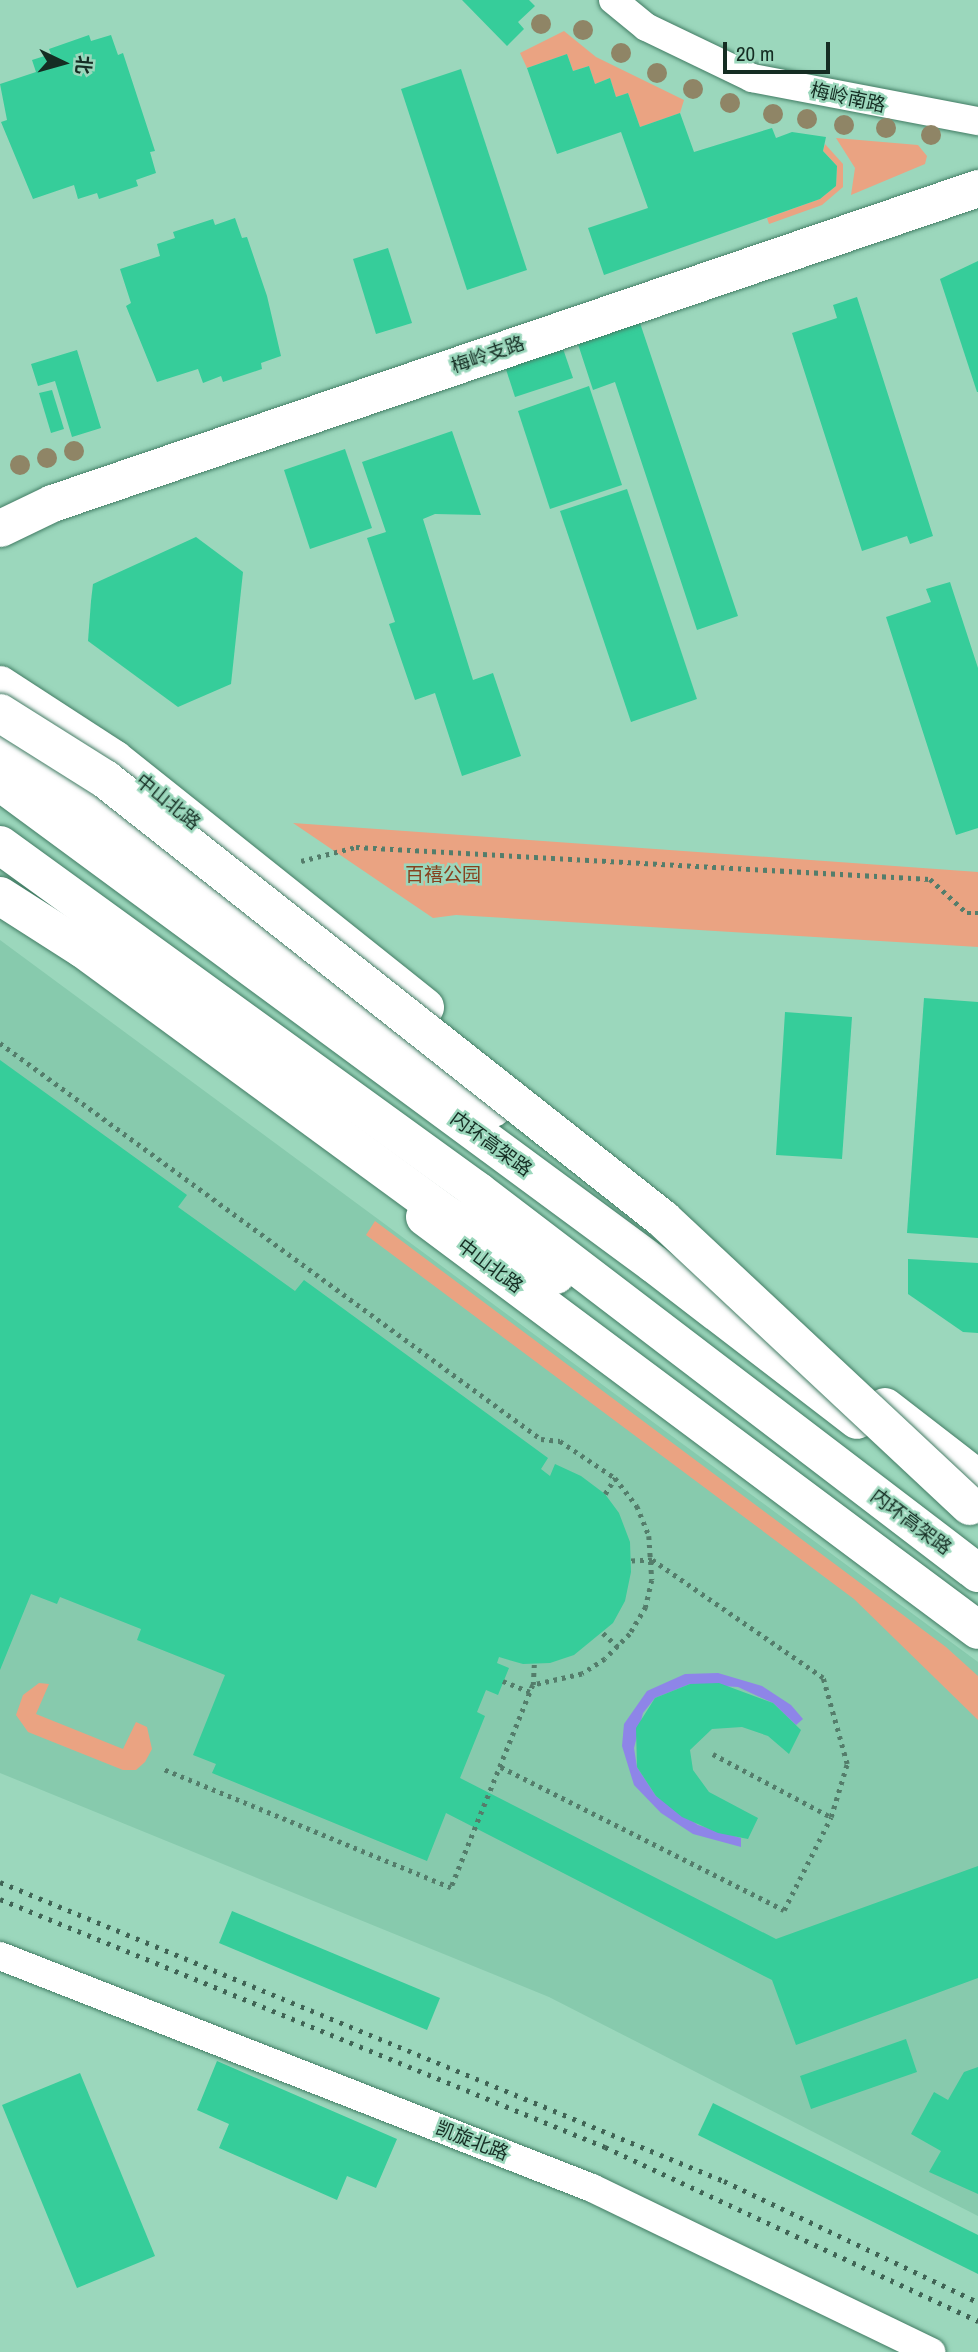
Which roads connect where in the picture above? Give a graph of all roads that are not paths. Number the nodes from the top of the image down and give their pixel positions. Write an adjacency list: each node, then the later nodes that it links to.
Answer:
1 (613, 0): 2 (street, 梅岭南路)
2 (978, 121)
3 (978, 188): 4 (street, 梅岭支路)
4 (0, 528)
5 (0, 685): 12 (main road, 中山北路)
6 (0, 713): 14 (main road, bridge)
7 (0, 746): 12 (main road, 中山北路)
8 (0, 782): 14 (main road, 内环高架路, bridge)
9 (0, 845): 13 (main road, 内环高架路)
10 (0, 896): 13 (main road)
11 (0, 906): 16 (main road, 中山北路)
12 (667, 1239): 14 (main road, 中山北路)
13 (658, 1330): 15 (main road, 内环高架路)
14 (975, 1499)
15 (978, 1573)
16 (978, 1630)
17 (0, 1956): 18 (street, 凯旋北路)
18 (932, 2352)

